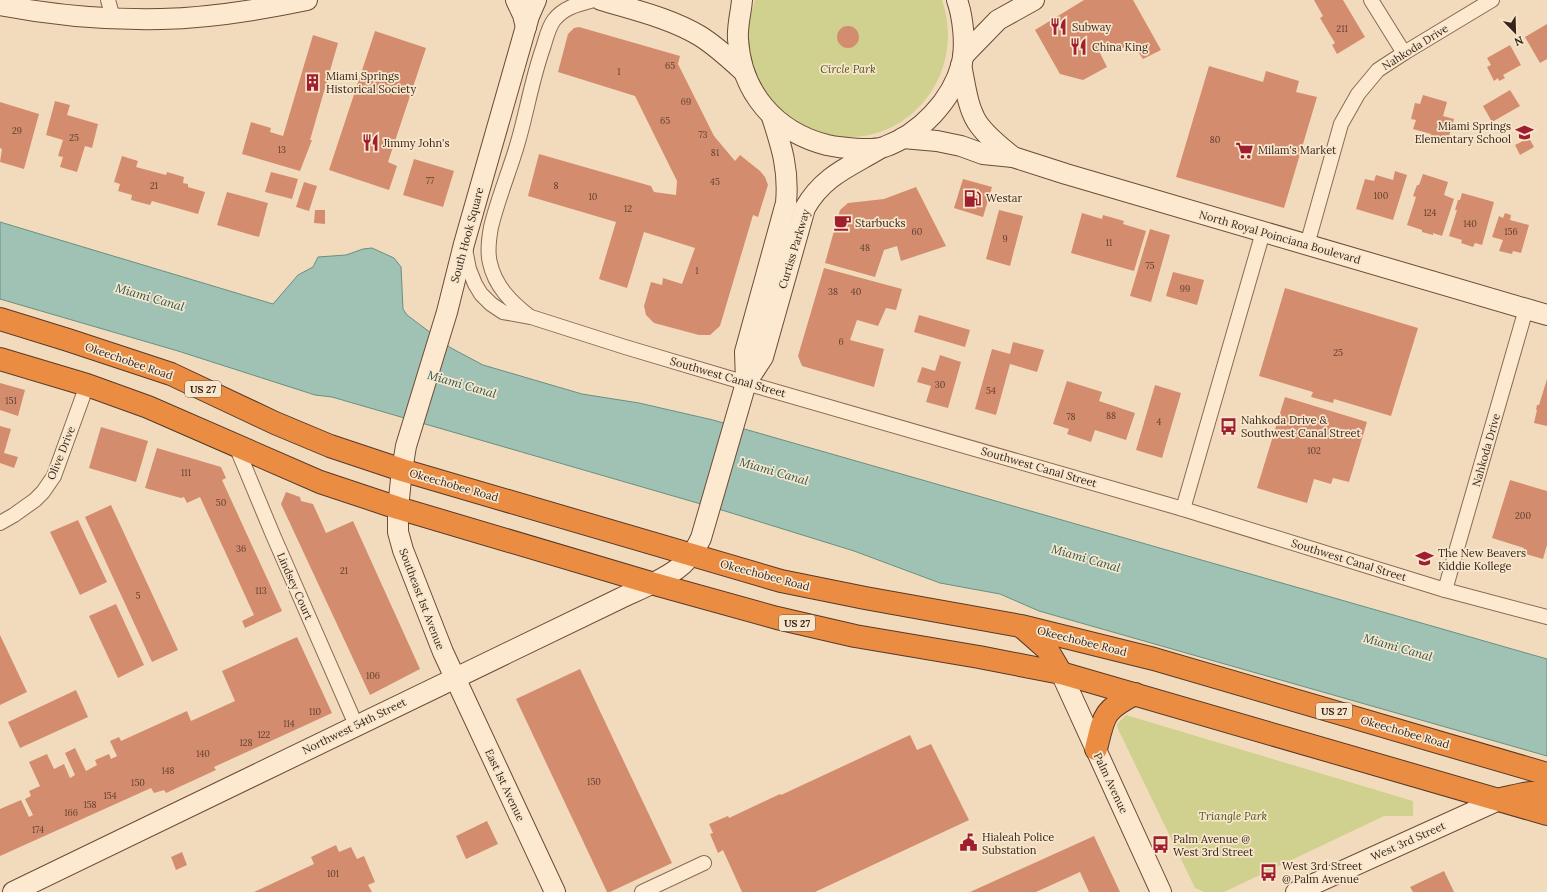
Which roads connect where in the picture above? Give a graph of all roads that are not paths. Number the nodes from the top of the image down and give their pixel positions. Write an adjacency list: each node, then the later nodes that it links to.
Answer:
1 (307, 0): 12 (main road)
2 (516, 0): 13 (main road)
3 (536, 0): 13 (main road, South Hook Square)
4 (594, 0): 19 (street, South Hook Square)
5 (601, 0): 16 (main road)
6 (742, 0): 16 (main road)
7 (957, 0): 15 (main road)
8 (1034, 0): 15 (main road)
9 (1371, 0): 14 (street)
10 (1492, 0): 14 (street, Nahkoda Drive)
11 (0, 5): 12 (main road)
12 (111, 9)
13 (526, 27): 17 (main road, South Hook Square)
14 (1404, 53): 25 (street, Nahkoda Drive)
15 (962, 60): 20 (main road); 22 (main road, North Royal Poinciana Boulevard)
16 (743, 71): 18 (main road)
17 (502, 112): 19 (street); 24 (main road, South Hook Square)
18 (772, 117): 21 (main road); 32 (main road, Curtiss Parkway)
19 (523, 120): 26 (street, South Hook Square)
20 (903, 138): 21 (main road); 22 (main road, North Royal Poinciana Boulevard)
21 (882, 147): 32 (main road, Curtiss Parkway)
22 (1014, 157): 23 (main road, North Royal Poinciana Boulevard)
23 (1263, 232): 25 (main road, North Royal Poinciana Boulevard); 37 (street)
24 (464, 244): 29 (street, Southwest Canal Street); 35 (main road, South Hook Square)
25 (1306, 245): 27 (main road, North Royal Poinciana Boulevard)
26 (490, 263): 29 (street, Southwest Canal Street)
27 (1526, 309): 28 (main road, North Royal Poinciana Boulevard); 41 (street, Nahkoda Drive)
28 (1547, 315)
29 (531, 317): 32 (street, Southwest Canal Street)
30 (0, 320): 35 (highway, Okeechobee Road / US 27)
31 (0, 359): 33 (highway, US 27)
32 (746, 383): 37 (street, Southwest Canal Street); 39 (main road, Curtiss Parkway)
33 (87, 385): 34 (highway, US 27); 38 (street, Olive Drive)
34 (236, 446): 36 (highway, US 27); 47 (street, Lindsey Court)
35 (402, 470): 36 (main road, Southeast 1st Avenue); 39 (highway, Okeechobee Road / US 27)
36 (398, 508): 40 (highway, US 27); 45 (main road, Southeast 1st Avenue)
37 (1183, 509): 41 (street, Southwest Canal Street)
38 (0, 523)
39 (692, 555): 40 (main road, Northwest 54th Street); 43 (highway, Okeechobee Road / US 27)
40 (651, 583): 44 (highway, US 27); 45 (main road, Northwest 54th Street)
41 (1445, 590): 42 (street, Southwest Canal Street)
42 (1547, 617)
43 (1021, 626): 44 (highway); 49 (highway, Okeechobee Road / US 27)
44 (1061, 673): 46 (highway, US 27); 48 (main road, Palm Avenue)
45 (455, 677): 47 (main road, Northwest 54th Street); 55 (main road, East 1st Avenue)
46 (1135, 694): 48 (highway); 51 (highway, US 27)
47 (356, 725): 54 (main road, Northwest 54th Street)
48 (1096, 750): 57 (main road, Palm Avenue)
49 (1547, 774)
50 (1547, 794): 51 (highway)
51 (1499, 800): 52 (highway, US 27); 58 (main road, West 3rd Street)
52 (1547, 814)
53 (704, 863): 56 (street)
54 (13, 892)
55 (555, 892)
56 (642, 892)
57 (1161, 892)
58 (1296, 892)

